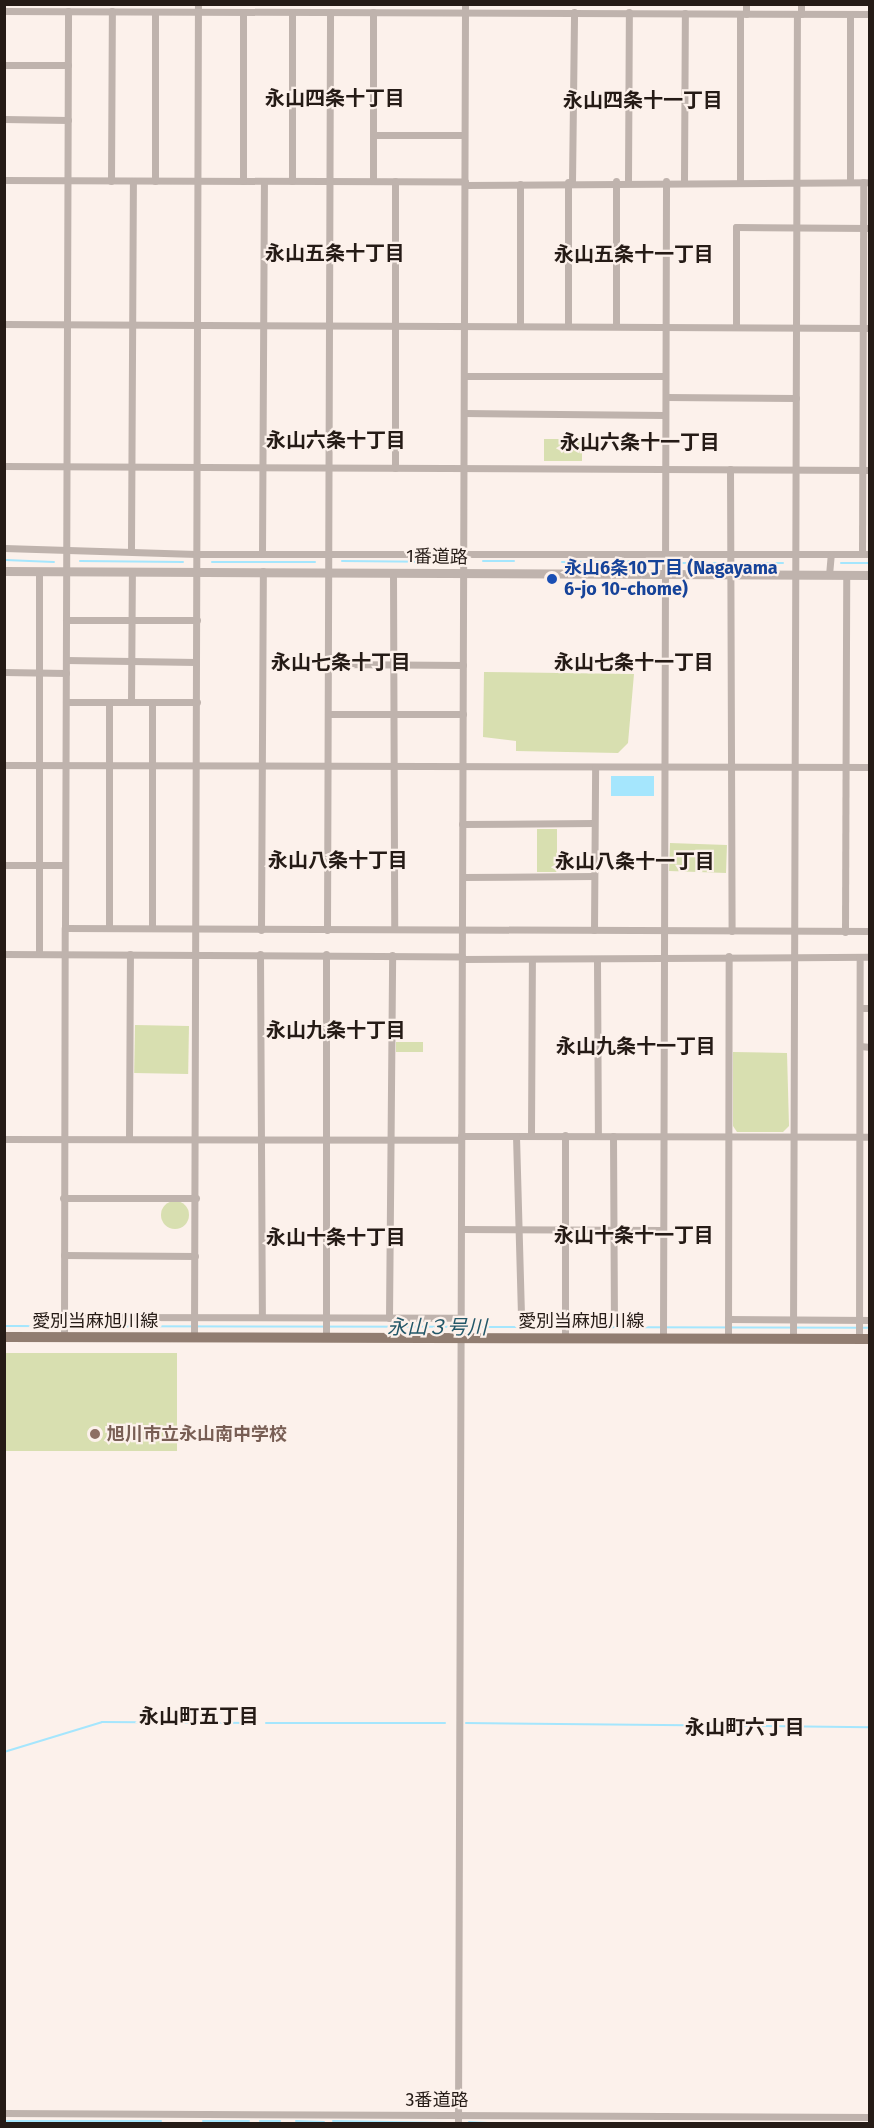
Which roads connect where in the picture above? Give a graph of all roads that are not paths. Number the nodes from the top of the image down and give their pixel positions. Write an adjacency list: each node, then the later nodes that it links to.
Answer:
1 (746, 4): 17 (street)
2 (801, 4): 18 (street)
3 (198, 8): 9 (street); 10 (street); 32 (street)
4 (608, 8): 14 (street); 15 (street)
5 (465, 9): 13 (street); 14 (street); 26 (street)
6 (4, 11): 7 (street)
7 (68, 11): 8 (street); 22 (street)
8 (112, 11): 9 (street); 29 (street)
9 (155, 12): 31 (street)
10 (243, 12): 11 (street); 33 (street)
11 (292, 12): 12 (street); 35 (street)
12 (330, 12): 13 (street); 36 (street)
13 (373, 12): 25 (street)
14 (573, 12): 43 (street)
15 (629, 12): 16 (street); 40 (street)
16 (685, 13): 17 (street); 42 (street)
17 (743, 14): 18 (street); 44 (street)
18 (799, 14): 19 (street); 45 (street)
19 (850, 14): 20 (street); 46 (street)
20 (870, 14)
21 (4, 65): 22 (street)
22 (68, 66): 24 (street)
23 (4, 119): 24 (street)
24 (68, 120): 28 (street)
25 (374, 135): 26 (street); 37 (street)
26 (464, 135): 48 (street)
27 (4, 180): 28 (street)
28 (68, 180): 29 (street); 53 (street)
29 (111, 181): 30 (street)
30 (133, 181): 31 (street); 54 (street)
31 (155, 181): 32 (street)
32 (198, 181): 33 (street); 55 (street)
33 (243, 181): 34 (street)
34 (264, 181): 35 (street); 56 (street)
35 (292, 181): 36 (street)
36 (329, 181): 37 (street); 57 (street)
37 (374, 181): 38 (street)
38 (394, 181): 48 (street); 58 (street)
39 (616, 181): 40 (street); 43 (street); 62 (street)
40 (628, 181): 41 (street)
41 (666, 181): 42 (street); 63 (street)
42 (684, 181): 44 (street)
43 (570, 182): 49 (street); 61 (street)
44 (740, 182): 45 (street)
45 (796, 182): 46 (street); 50 (street)
46 (850, 182): 47 (street)
47 (866, 182): 51 (street)
48 (465, 183): 49 (street); 59 (street)
49 (520, 184): 60 (street)
50 (797, 227): 51 (street); 64 (street); 65 (street)
51 (866, 229): 66 (street)
52 (4, 324): 53 (street)
53 (67, 324): 54 (street); 74 (street)
54 (132, 324): 55 (street); 75 (street)
55 (198, 324): 56 (street); 77 (street)
56 (264, 325): 57 (street); 78 (street)
57 (329, 325): 58 (street); 76 (street)
58 (394, 325): 59 (street); 79 (street)
59 (465, 325): 60 (street); 67 (street)
60 (520, 325): 61 (street)
61 (567, 325): 62 (street)
62 (616, 325): 63 (street)
63 (665, 326): 64 (street); 68 (street)
64 (736, 326): 65 (street)
65 (796, 327): 66 (street); 70 (street)
66 (866, 328): 84 (street)
67 (465, 376): 68 (street); 71 (street)
68 (665, 376): 69 (street)
69 (666, 397): 70 (street); 72 (street)
70 (796, 398): 83 (street)
71 (464, 413): 72 (street); 80 (street)
72 (665, 415): 81 (street)
73 (4, 466): 74 (street)
74 (66, 467): 75 (street); 87 (street)
75 (131, 467): 77 (street); 86 (street)
76 (328, 467): 78 (street); 79 (street); 88 (street)
77 (197, 468): 78 (street); 89 (street)
78 (262, 468): 90 (street)
79 (395, 468): 80 (street)
80 (464, 468): 81 (street); 91 (street)
81 (665, 469): 82 (street); 92 (street)
82 (730, 469): 83 (street); 96 (street)
83 (797, 469): 84 (street); 93 (street)
84 (866, 469): 95 (street)
85 (4, 548): 87 (street)
86 (131, 548): 87 (street); 89 (street)
87 (66, 549): 104 (street)
88 (328, 553): 90 (street); 91 (street); 99 (street)
89 (196, 554): 90 (street); 102 (street)
90 (262, 554)
91 (464, 554): 92 (street); 105 (street)
92 (665, 554): 96 (street); 106 (street)
93 (796, 554): 94 (street); 96 (street); 108 (street)
94 (831, 554): 95 (street); 107 (street)
95 (866, 554)
96 (730, 563): 106 (street, 1番道路); 108 (street, 1番道路); 144 (street)
97 (4, 571): 100 (street, 1番道路)
98 (262, 571): 99 (street, 1番道路); 102 (street, 1番道路); 137 (street)
99 (329, 571): 103 (street, 1番道路); 117 (street)
100 (39, 572): 104 (street, 1番道路); 121 (street)
101 (132, 573): 102 (street, 1番道路); 104 (street, 1番道路); 113 (street)
102 (197, 573): 112 (street)
103 (393, 573): 105 (street, 1番道路); 118 (street)
104 (66, 574): 111 (street)
105 (464, 574): 106 (street, 1番道路); 119 (street)
106 (665, 574): 141 (street)
107 (829, 574): 108 (street, 1番道路); 109 (street, 1番道路)
108 (798, 575): 142 (street)
109 (846, 575): 110 (street, 1番道路); 145 (street)
110 (870, 575)
111 (66, 620): 113 (street); 114 (street)
112 (197, 620): 113 (street); 116 (street)
113 (132, 621): 115 (street)
114 (66, 660): 115 (street); 122 (street)
115 (131, 661): 116 (street); 125 (street)
116 (196, 662): 127 (street)
117 (328, 664): 118 (street); 129 (street)
118 (393, 665): 119 (street); 128 (street)
119 (463, 665): 130 (street)
120 (4, 672): 121 (street)
121 (40, 672): 122 (street); 132 (street)
122 (66, 673): 123 (street)
123 (66, 702): 124 (street); 133 (street)
124 (109, 702): 125 (street); 134 (street)
125 (131, 702): 126 (street)
126 (152, 702): 127 (street); 135 (street)
127 (197, 702): 136 (street)
128 (393, 713): 129 (street); 130 (street); 139 (street)
129 (328, 714): 138 (street)
130 (463, 714): 140 (street)
131 (4, 765): 132 (street)
132 (40, 765): 133 (street); 151 (street)
133 (66, 765): 134 (street); 150 (street)
134 (110, 765): 135 (street); 155 (street)
135 (153, 765): 136 (street); 156 (street)
136 (196, 765): 137 (street); 157 (street)
137 (261, 765): 138 (street); 159 (street)
138 (329, 765): 139 (street); 160 (street)
139 (393, 765): 140 (street); 158 (street)
140 (462, 766): 143 (street); 148 (street)
141 (665, 766): 143 (street); 144 (street); 163 (street)
142 (797, 766): 144 (street); 145 (street); 165 (street)
143 (595, 767): 147 (street)
144 (733, 767): 164 (street)
145 (845, 767): 146 (street); 167 (street)
146 (870, 767)
147 (594, 823): 148 (street); 152 (street)
148 (462, 824): 153 (street)
149 (4, 865): 151 (street)
150 (65, 865): 151 (street); 154 (street)
151 (39, 866): 169 (street)
152 (594, 876): 153 (street); 162 (street)
153 (463, 878): 161 (street)
154 (65, 928): 155 (street); 170 (street)
155 (109, 928): 156 (street)
156 (152, 928): 157 (street)
157 (196, 929): 159 (street); 172 (street)
158 (394, 929): 160 (street); 161 (street)
159 (261, 930): 160 (street)
160 (327, 930)
161 (462, 930): 162 (street); 177 (street)
162 (594, 930): 163 (street)
163 (664, 930): 164 (street); 178 (street)
164 (732, 931): 165 (street)
165 (797, 931): 167 (street); 179 (street)
166 (870, 931): 167 (street)
167 (845, 932)
168 (4, 954): 169 (street)
169 (39, 954): 170 (street)
170 (64, 954): 171 (street); 203 (street)
171 (130, 954): 172 (street); 201 (street)
172 (195, 954): 173 (street); 204 (street)
173 (260, 954): 174 (street); 205 (street)
174 (326, 954): 175 (street); 206 (street)
175 (392, 955): 177 (street); 207 (street)
176 (729, 956): 178 (street); 179 (street); 197 (street)
177 (462, 957): 182 (street); 202 (street)
178 (663, 957): 183 (street); 195 (street)
179 (795, 957): 180 (street); 196 (street)
180 (860, 957): 181 (street); 184 (street)
181 (870, 957)
182 (531, 960): 183 (street); 190 (street)
183 (597, 960): 193 (street)
184 (860, 1008): 185 (street); 186 (street)
185 (870, 1008)
186 (860, 1046): 187 (street); 189 (street)
187 (870, 1047)
188 (870, 1096): 189 (street)
189 (860, 1097): 198 (street)
190 (531, 1135): 191 (street); 192 (street)
191 (516, 1136): 202 (street); 211 (street)
192 (565, 1136): 193 (street); 212 (street)
193 (598, 1136): 194 (street)
194 (613, 1136): 195 (street); 214 (street)
195 (663, 1136): 197 (street); 213 (street)
196 (795, 1136): 197 (street); 198 (street); 227 (street)
197 (729, 1137): 226 (street)
198 (860, 1137): 199 (street); 229 (street)
199 (870, 1137)
200 (4, 1138): 203 (street)
201 (129, 1138): 203 (street); 204 (street)
202 (461, 1138): 207 (street); 210 (street)
203 (64, 1139): 208 (street)
204 (195, 1139): 205 (street); 209 (street)
205 (260, 1139): 206 (street); 219 (street)
206 (327, 1139): 207 (street); 225 (street)
207 (391, 1140): 220 (street)
208 (63, 1198): 209 (street); 215 (street)
209 (196, 1198): 216 (street)
210 (462, 1229): 211 (street); 221 (street)
211 (517, 1230): 212 (street); 217 (street)
212 (565, 1230): 214 (street); 230 (street)
213 (662, 1230): 214 (street); 228 (street)
214 (613, 1231): 218 (street)
215 (64, 1255): 216 (street); 223 (street)
216 (195, 1256): 224 (street)
217 (521, 1313)
218 (614, 1314)
219 (262, 1317): 224 (street); 225 (street)
220 (389, 1318): 221 (street); 225 (street)
221 (460, 1318): 232 (street)
222 (870, 1320): 229 (street)
223 (64, 1327): 224 (main road, 愛別当麻旭川線); 224 (street); 231 (main road, 愛別当麻旭川線)
224 (194, 1327): 225 (main road, 愛別当麻旭川線)
225 (326, 1327): 232 (main road, 愛別当麻旭川線)
226 (728, 1329): 227 (main road, 愛別当麻旭川線); 227 (street); 228 (main road, 愛別当麻旭川線)
227 (794, 1329): 229 (main road, 愛別当麻旭川線); 229 (street)
228 (664, 1331): 230 (main road, 愛別当麻旭川線)
229 (861, 1331)
230 (565, 1334): 232 (main road, 愛別当麻旭川線)
231 (4, 1337)
232 (461, 1338): 234 (street)
233 (4, 2113): 234 (street, 3番道路)
234 (458, 2115): 235 (street, 3番道路); 236 (street)
235 (870, 2117)
236 (458, 2124)

